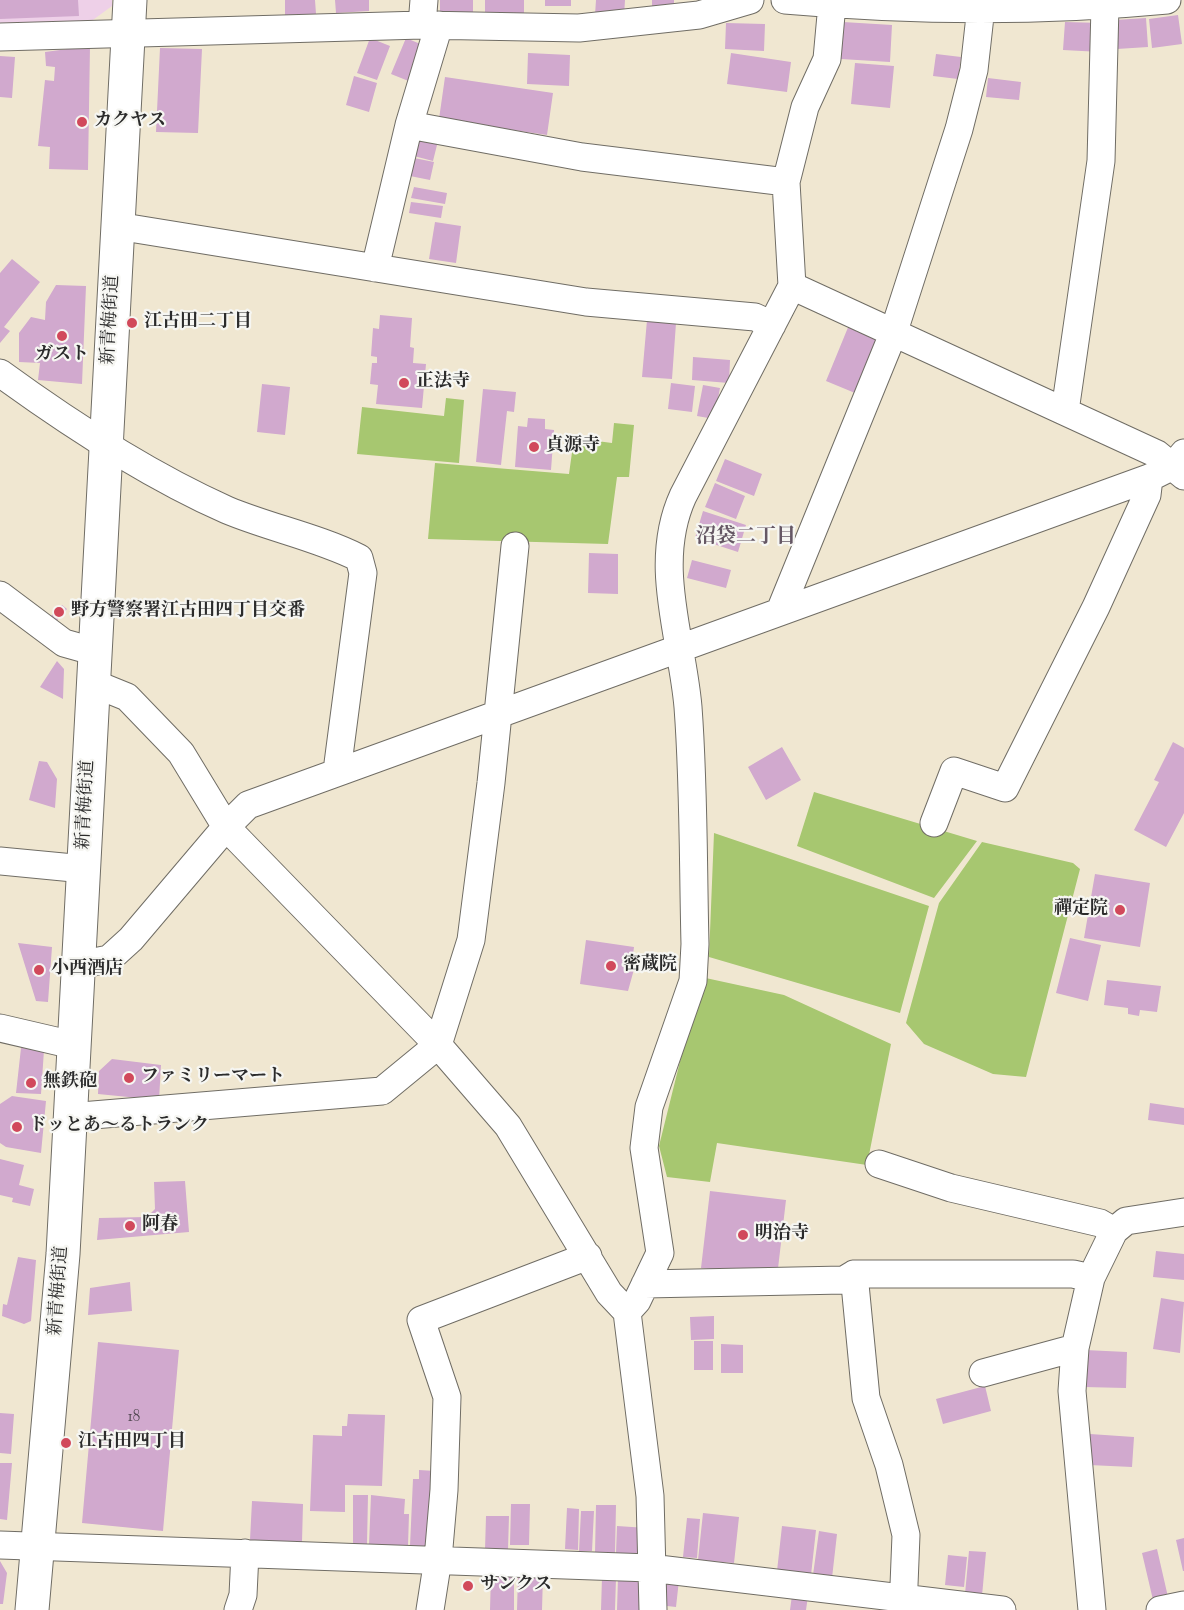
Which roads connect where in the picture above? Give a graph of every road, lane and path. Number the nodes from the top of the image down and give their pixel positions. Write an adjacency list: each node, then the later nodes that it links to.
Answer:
1 (130, 0): 9 (main road, 新青梅街道)
2 (750, 0): 8 (street)
3 (785, 0): 5 (street)
4 (1167, 0): 6 (street)
5 (842, 3): 7 (street); 12 (street)
6 (1105, 6): 7 (street); 19 (street)
7 (981, 7): 17 (street)
8 (428, 17): 9 (street); 11 (street)
9 (128, 32): 10 (street); 13 (main road, 新青梅街道)
10 (0, 37)
11 (409, 125): 12 (street); 14 (street)
12 (786, 182): 15 (street)
13 (117, 226): 14 (street); 20 (main road, 新青梅街道)
14 (375, 268): 16 (street)
15 (792, 286): 16 (street); 17 (street)
16 (772, 325): 25 (street)
17 (893, 334): 19 (street); 24 (street)
18 (0, 373): 20 (street)
19 (1065, 411): 21 (street)
20 (105, 444): 26 (main road, 新青梅街道); 28 (street)
21 (1172, 468): 24 (street); 29 (street)
22 (515, 546): 27 (street)
23 (0, 595): 26 (street)
24 (780, 611): 25 (street)
25 (678, 648): 27 (street); 44 (street)
26 (95, 668): 30 (street); 32 (main road, 新青梅街道)
27 (496, 714): 28 (street); 36 (street)
28 (337, 771): 30 (street)
29 (934, 823)
30 (226, 827): 33 (street); 36 (street)
31 (0, 861): 32 (street)
32 (84, 869): 33 (main road, 新青梅街道)
33 (78, 965): 35 (main road, 新青梅街道)
34 (0, 1028): 35 (street)
35 (73, 1045): 37 (main road, 新青梅街道)
36 (438, 1045): 37 (street); 41 (street)
37 (69, 1117): 49 (main road, 新青梅街道)
38 (879, 1164): 40 (street)
39 (1184, 1212): 40 (street)
40 (1114, 1231): 43 (street)
41 (588, 1256): 45 (street); 51 (street)
42 (854, 1274): 43 (street); 44 (street); 53 (street)
43 (1090, 1278): 46 (street)
44 (645, 1284): 45 (street)
45 (627, 1312): 52 (street)
46 (1075, 1348): 47 (street); 60 (street)
47 (984, 1372)
48 (0, 1545): 49 (street)
49 (38, 1547): 50 (street); 55 (main road, 新青梅街道)
50 (245, 1552): 51 (street); 56 (street)
51 (438, 1559): 52 (street); 57 (street)
52 (651, 1568): 53 (street); 58 (street)
53 (903, 1604): 59 (street)
54 (1184, 1605): 61 (street)
55 (32, 1610)
56 (238, 1610)
57 (430, 1610)
58 (653, 1610)
59 (1002, 1610)
60 (1092, 1610)
61 (1160, 1610)

